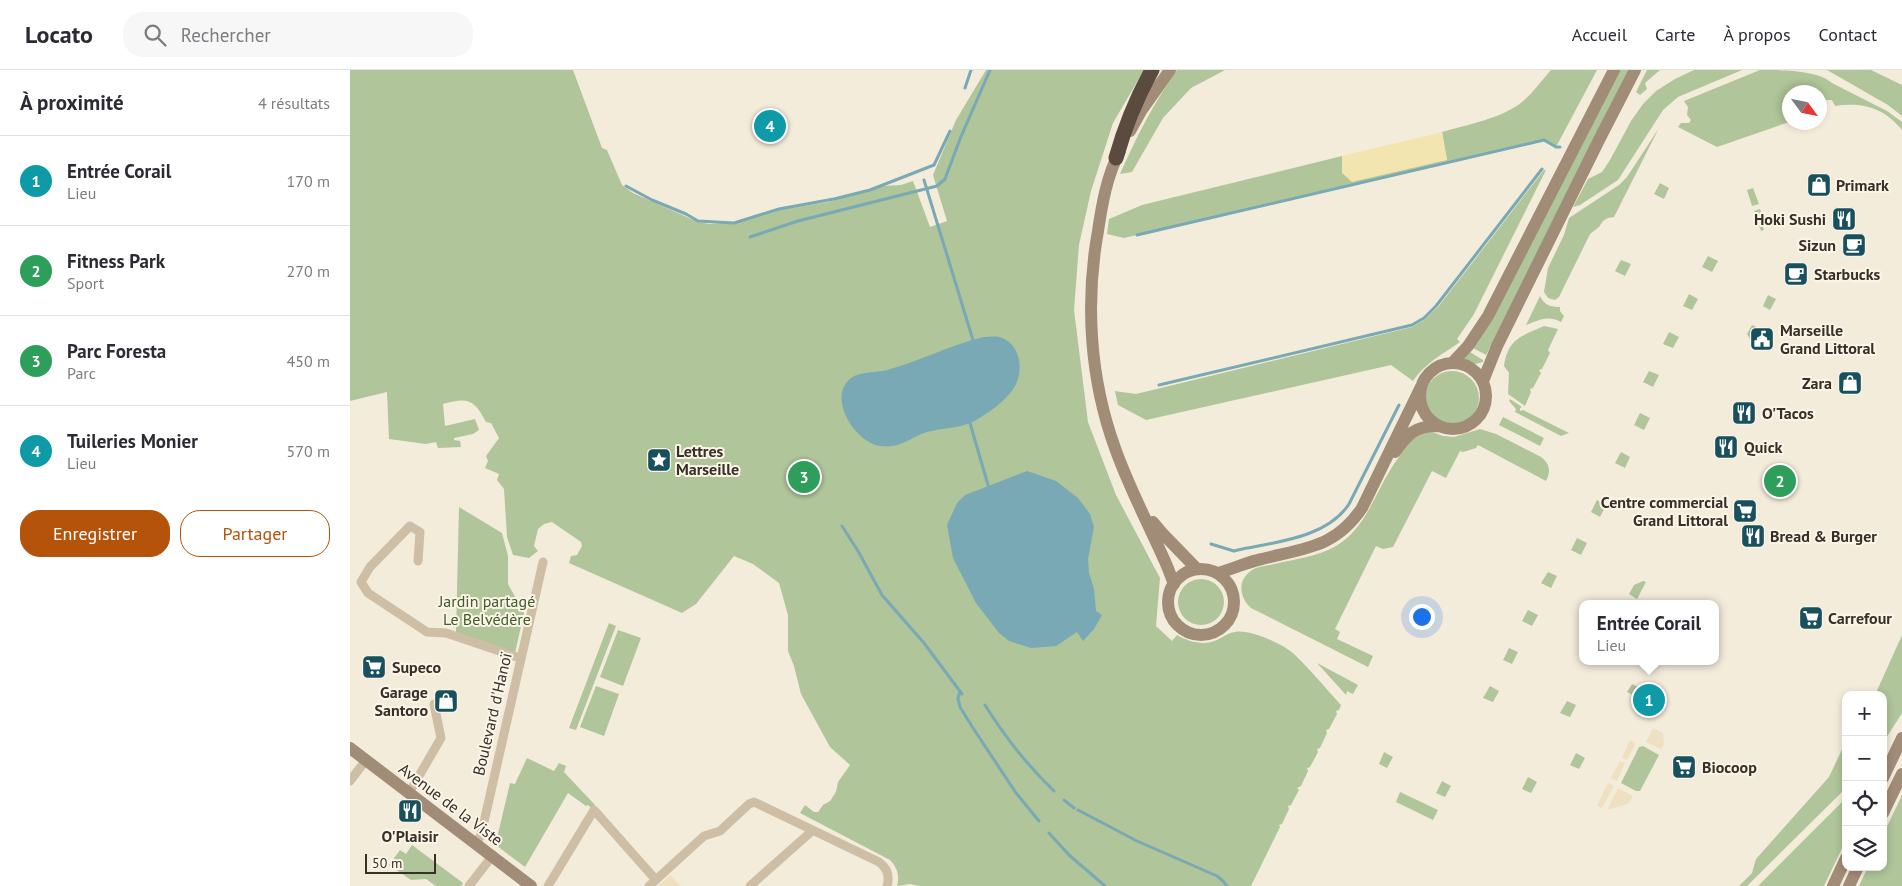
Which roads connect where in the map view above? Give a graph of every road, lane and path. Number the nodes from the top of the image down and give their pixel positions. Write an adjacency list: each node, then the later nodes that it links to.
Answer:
1 (1152, 70): 7 (highway)
2 (1164, 70): 6 (street)
3 (1170, 70): 6 (street)
4 (1614, 70): 8 (street)
5 (1635, 70): 9 (street)
6 (1141, 111): 7 (street)
7 (1116, 158): 13 (street)
8 (1453, 362): 9 (street); 10 (street)
9 (1483, 381): 11 (street)
10 (1421, 387): 11 (street); 12 (street)
11 (1438, 426): 12 (street)
12 (1378, 476): 16 (street)
13 (1140, 505): 17 (street); 19 (street)
14 (418, 561): 21 (street)
15 (543, 562): 21 (street, Boulevard d'Hanoï)
16 (1242, 566): 18 (street); 20 (street)
17 (1197, 569): 18 (street); 19 (street)
18 (1218, 573): 20 (street)
19 (1174, 584): 20 (street)
20 (1233, 591)
21 (520, 658): 32 (street, Boulevard d'Hanoï)
22 (434, 704): 29 (street)
23 (1902, 738): 26 (street)
24 (350, 748): 25 (street, Avenue de la Viste)
25 (366, 760): 28 (street); 29 (street, Avenue de la Viste)
26 (1887, 770)
27 (1902, 774): 30 (street)
28 (350, 781)
29 (409, 793): 32 (street, Avenue de la Viste)
30 (1887, 805)
31 (812, 831): 37 (street); 38 (street); 42 (street)
32 (476, 843): 33 (street, Avenue de la Viste)
33 (493, 855): 36 (street, Avenue de la Viste); 39 (street)
34 (1842, 867): 43 (street)
35 (1856, 871): 44 (street)
36 (520, 882): 40 (street, Avenue de la Viste)
37 (888, 882)
38 (652, 883): 41 (street)
39 (469, 886)
40 (532, 886)
41 (548, 886)
42 (750, 886)
43 (1833, 886)
44 (1849, 886)

